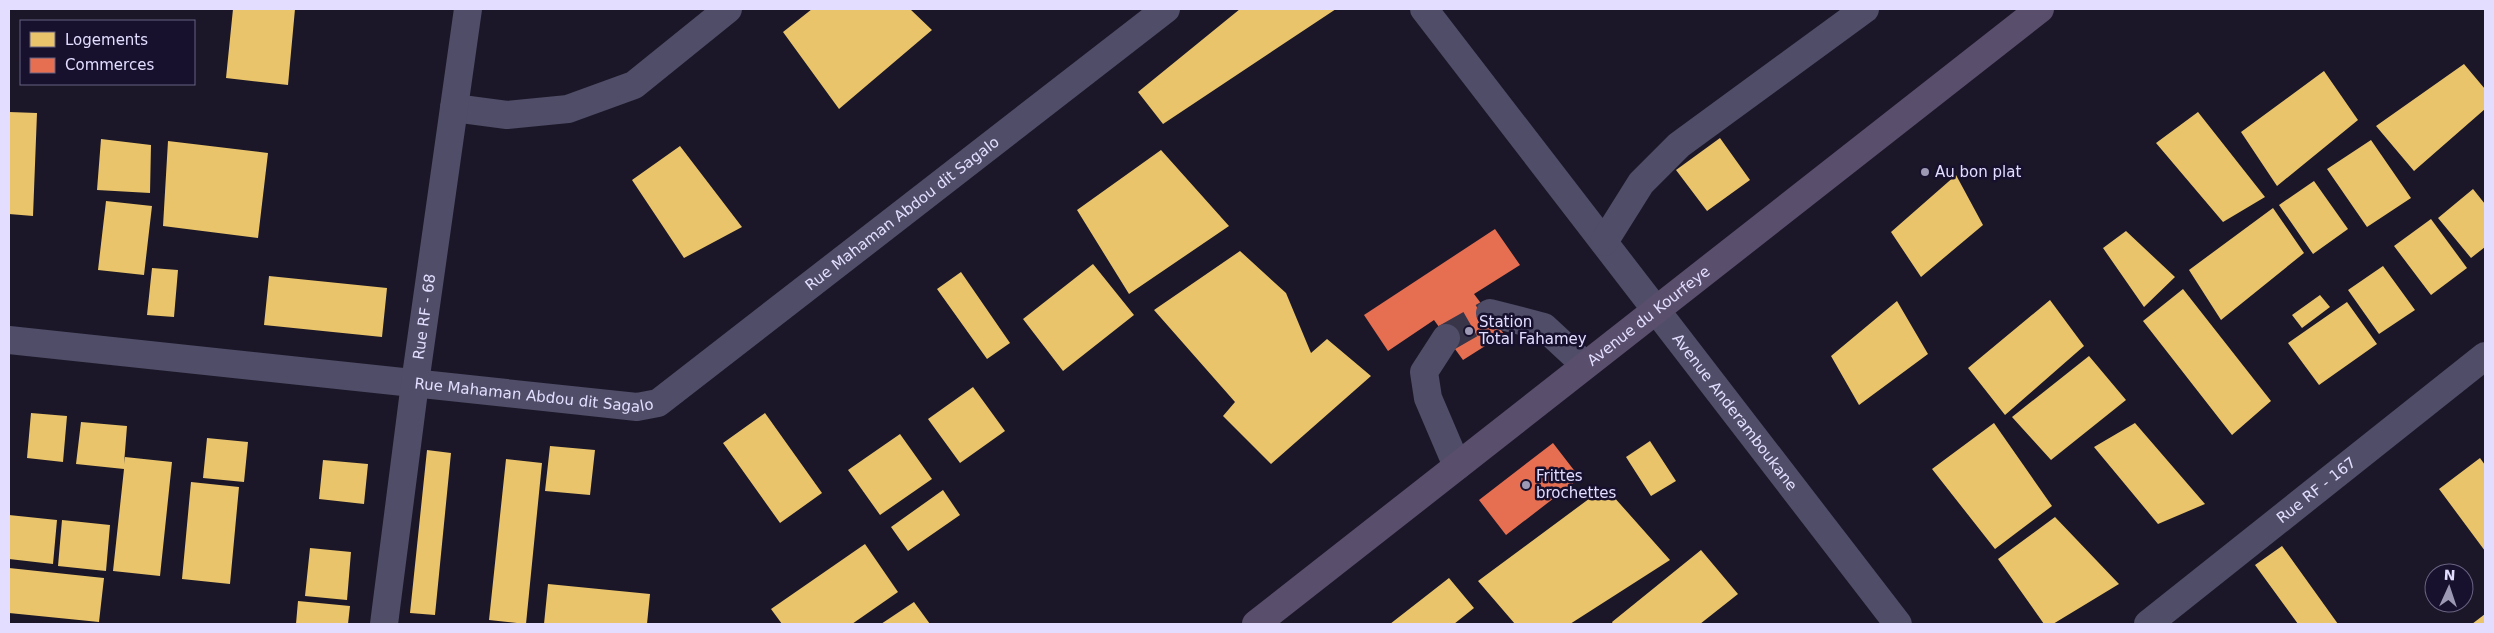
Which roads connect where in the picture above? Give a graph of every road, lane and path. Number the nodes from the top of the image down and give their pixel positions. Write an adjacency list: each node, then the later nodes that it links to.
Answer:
1 (468, 9): 7 (street, Rue RF - 68)
2 (728, 9): 7 (street)
3 (1166, 9): 15 (street, Rue Mahaman Abdou dit Sagalo)
4 (1424, 9): 8 (street, Avenue Anderamboukane)
5 (1865, 9): 8 (street)
6 (2024, 13): 9 (main road, Avenue du Kourfeye)
7 (454, 108): 15 (street, Rue RF - 68)
8 (1604, 242): 9 (street, Avenue Anderamboukane)
9 (1656, 309): 14 (main road, Avenue du Kourfeye); 19 (street, Avenue Anderamboukane)
10 (1490, 312): 14 (street)
11 (1446, 338): 16 (street)
12 (9, 340): 15 (street, Rue Mahaman Abdou dit Sagalo)
13 (2485, 356): 20 (street, Rue RF - 167)
14 (1586, 365): 16 (main road, Avenue du Kourfeye)
15 (415, 383): 17 (street, Rue RF - 68)
16 (1457, 466): 18 (main road, Avenue du Kourfeye)
17 (384, 624)
18 (1256, 624)
19 (1898, 624)
20 (2148, 624)

